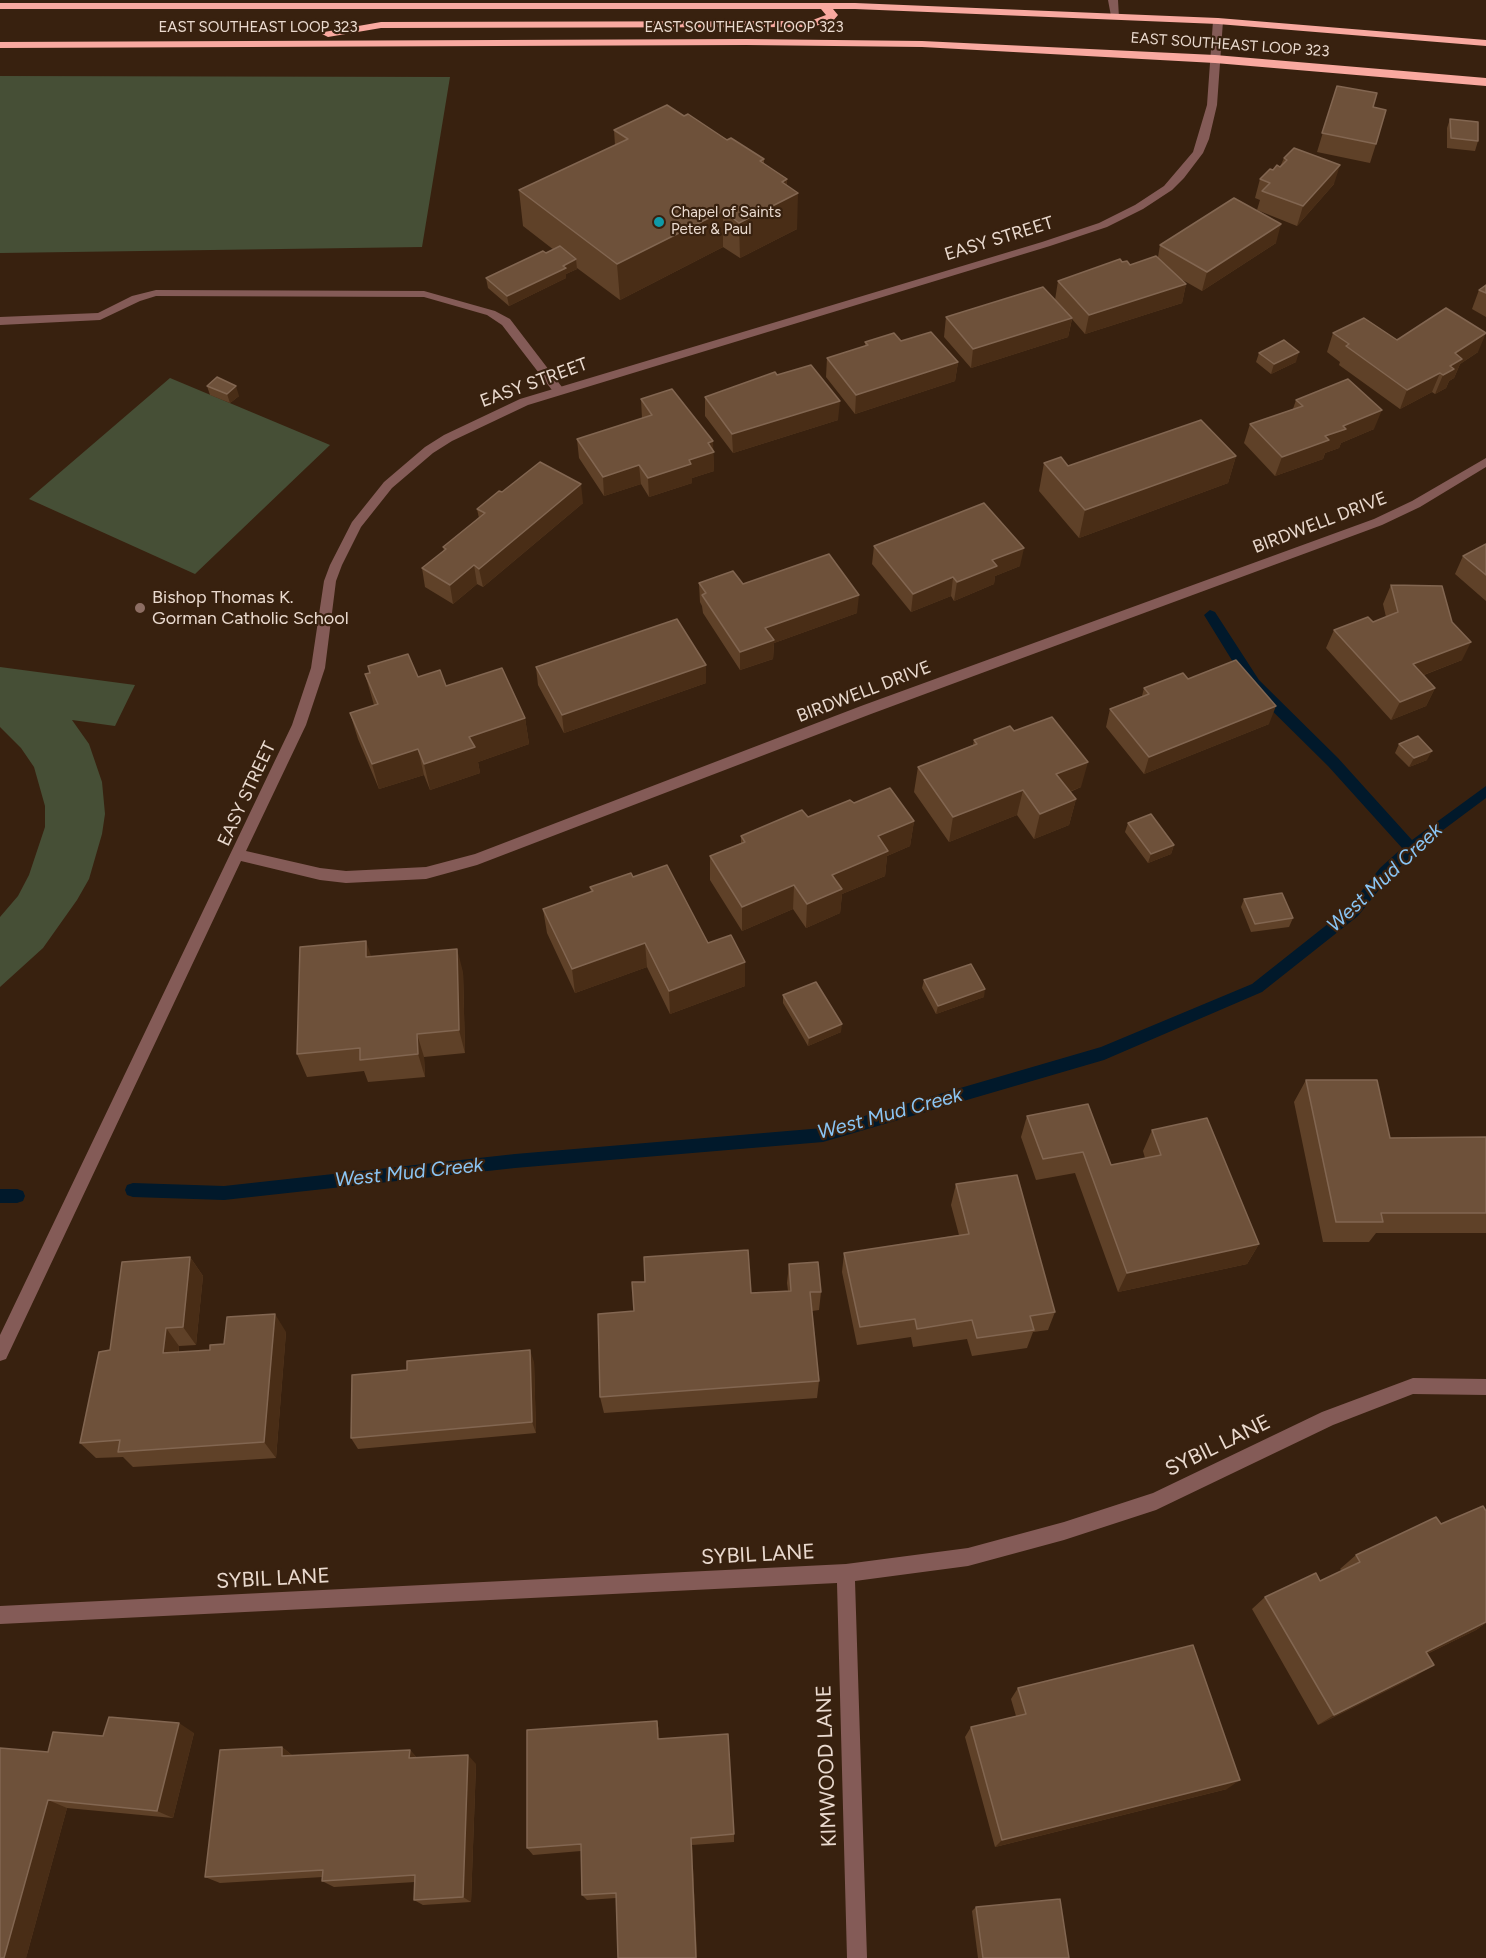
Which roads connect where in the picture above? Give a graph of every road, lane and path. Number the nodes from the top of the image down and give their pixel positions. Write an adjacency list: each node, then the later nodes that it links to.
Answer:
1 (1113, 0): 5 (street)
2 (111, 3): 3 (highway, EAST SOUTHEAST LOOP 323); 4 (highway, EAST SOUTHEAST LOOP 323)
3 (0, 6)
4 (824, 6): 5 (highway, EAST SOUTHEAST LOOP 323); 7 (highway)
5 (1116, 16): 6 (highway, EAST SOUTHEAST LOOP 323)
6 (1218, 21): 8 (highway, EAST SOUTHEAST LOOP 323); 10 (street, EASY STREET)
7 (267, 43): 9 (highway, EAST SOUTHEAST LOOP 323); 10 (highway, EAST SOUTHEAST LOOP 323)
8 (1486, 43)
9 (0, 45)
10 (1215, 59): 11 (highway, EAST SOUTHEAST LOOP 323); 13 (street, EASY STREET)
11 (1486, 82)
12 (0, 321): 13 (street)
13 (558, 391): 15 (street, EASY STREET)
14 (1486, 462): 15 (street, BIRDWELL DRIVE)
15 (238, 855): 16 (street, EASY STREET)
16 (0, 1353)
17 (1486, 1387): 18 (street, SYBIL LANE)
18 (846, 1573): 19 (street, SYBIL LANE); 20 (street, KIMWOOD LANE)
19 (0, 1615)
20 (857, 1958)

